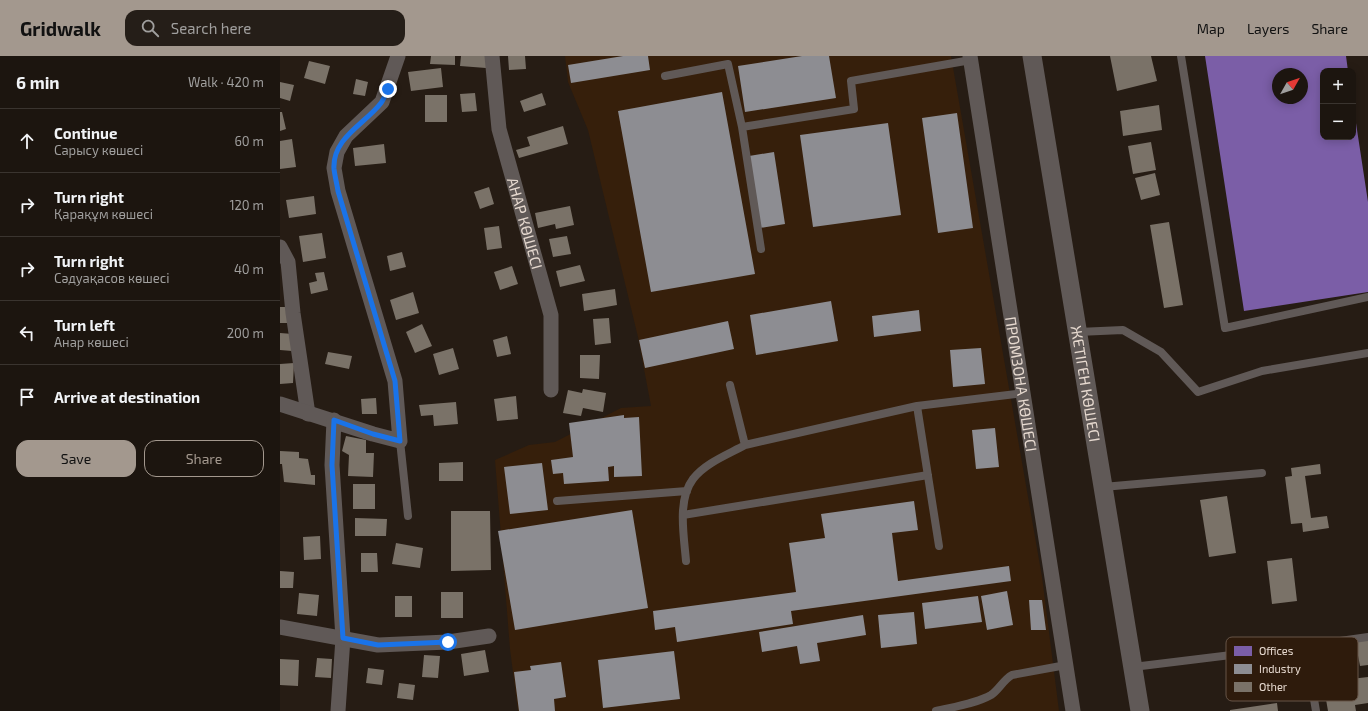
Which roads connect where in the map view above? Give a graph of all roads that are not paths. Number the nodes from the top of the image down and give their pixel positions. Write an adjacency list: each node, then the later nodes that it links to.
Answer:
1 (398, 56): 20 (street)
2 (492, 56): 14 (street, АНАР КӨШЕСІ)
3 (1032, 56): 11 (street, ЖЕТІГЕН КӨШЕСІ)
4 (1181, 56): 10 (lane)
5 (971, 58): 7 (lane); 15 (street, ПРОМЗОНА КӨШЕСІ)
6 (665, 76): 7 (lane)
7 (742, 128): 9 (lane)
8 (280, 247): 18 (street)
9 (761, 249)
10 (1368, 297)
11 (1078, 332): 12 (lane); 24 (street, ЖЕТІГЕН КӨШЕСІ)
12 (1368, 353)
13 (730, 385): 21 (lane)
14 (551, 390)
15 (1024, 393): 17 (lane); 37 (street, ПРОМЗОНА КӨШЕСІ)
16 (280, 404): 18 (street)
17 (917, 406): 21 (lane); 23 (lane)
18 (308, 414): 19 (street)
19 (334, 420): 20 (street); 34 (street)
20 (400, 441): 28 (lane)
21 (745, 445): 25 (lane)
22 (1262, 473): 24 (lane)
23 (928, 475): 27 (lane); 29 (lane)
24 (1102, 487): 38 (street, ЖЕТІГЕН КӨШЕСІ)
25 (687, 491): 26 (lane); 27 (lane)
26 (557, 501)
27 (683, 515): 30 (lane)
28 (408, 516)
29 (939, 546)
30 (686, 561)
31 (280, 627): 34 (street)
32 (489, 636): 34 (street)
33 (1368, 637): 35 (lane)
34 (343, 638): 40 (street)
35 (1358, 638)
36 (1226, 656): 38 (lane)
37 (1066, 664): 41 (lane); 42 (street, ПРОМЗОНА КӨШЕСІ)
38 (1132, 667): 43 (street, ЖЕТІГЕН КӨШЕСІ)
39 (1314, 701): 44 (lane)
40 (338, 711)
41 (936, 711)
42 (1073, 711)
43 (1140, 711)
44 (1316, 711)

